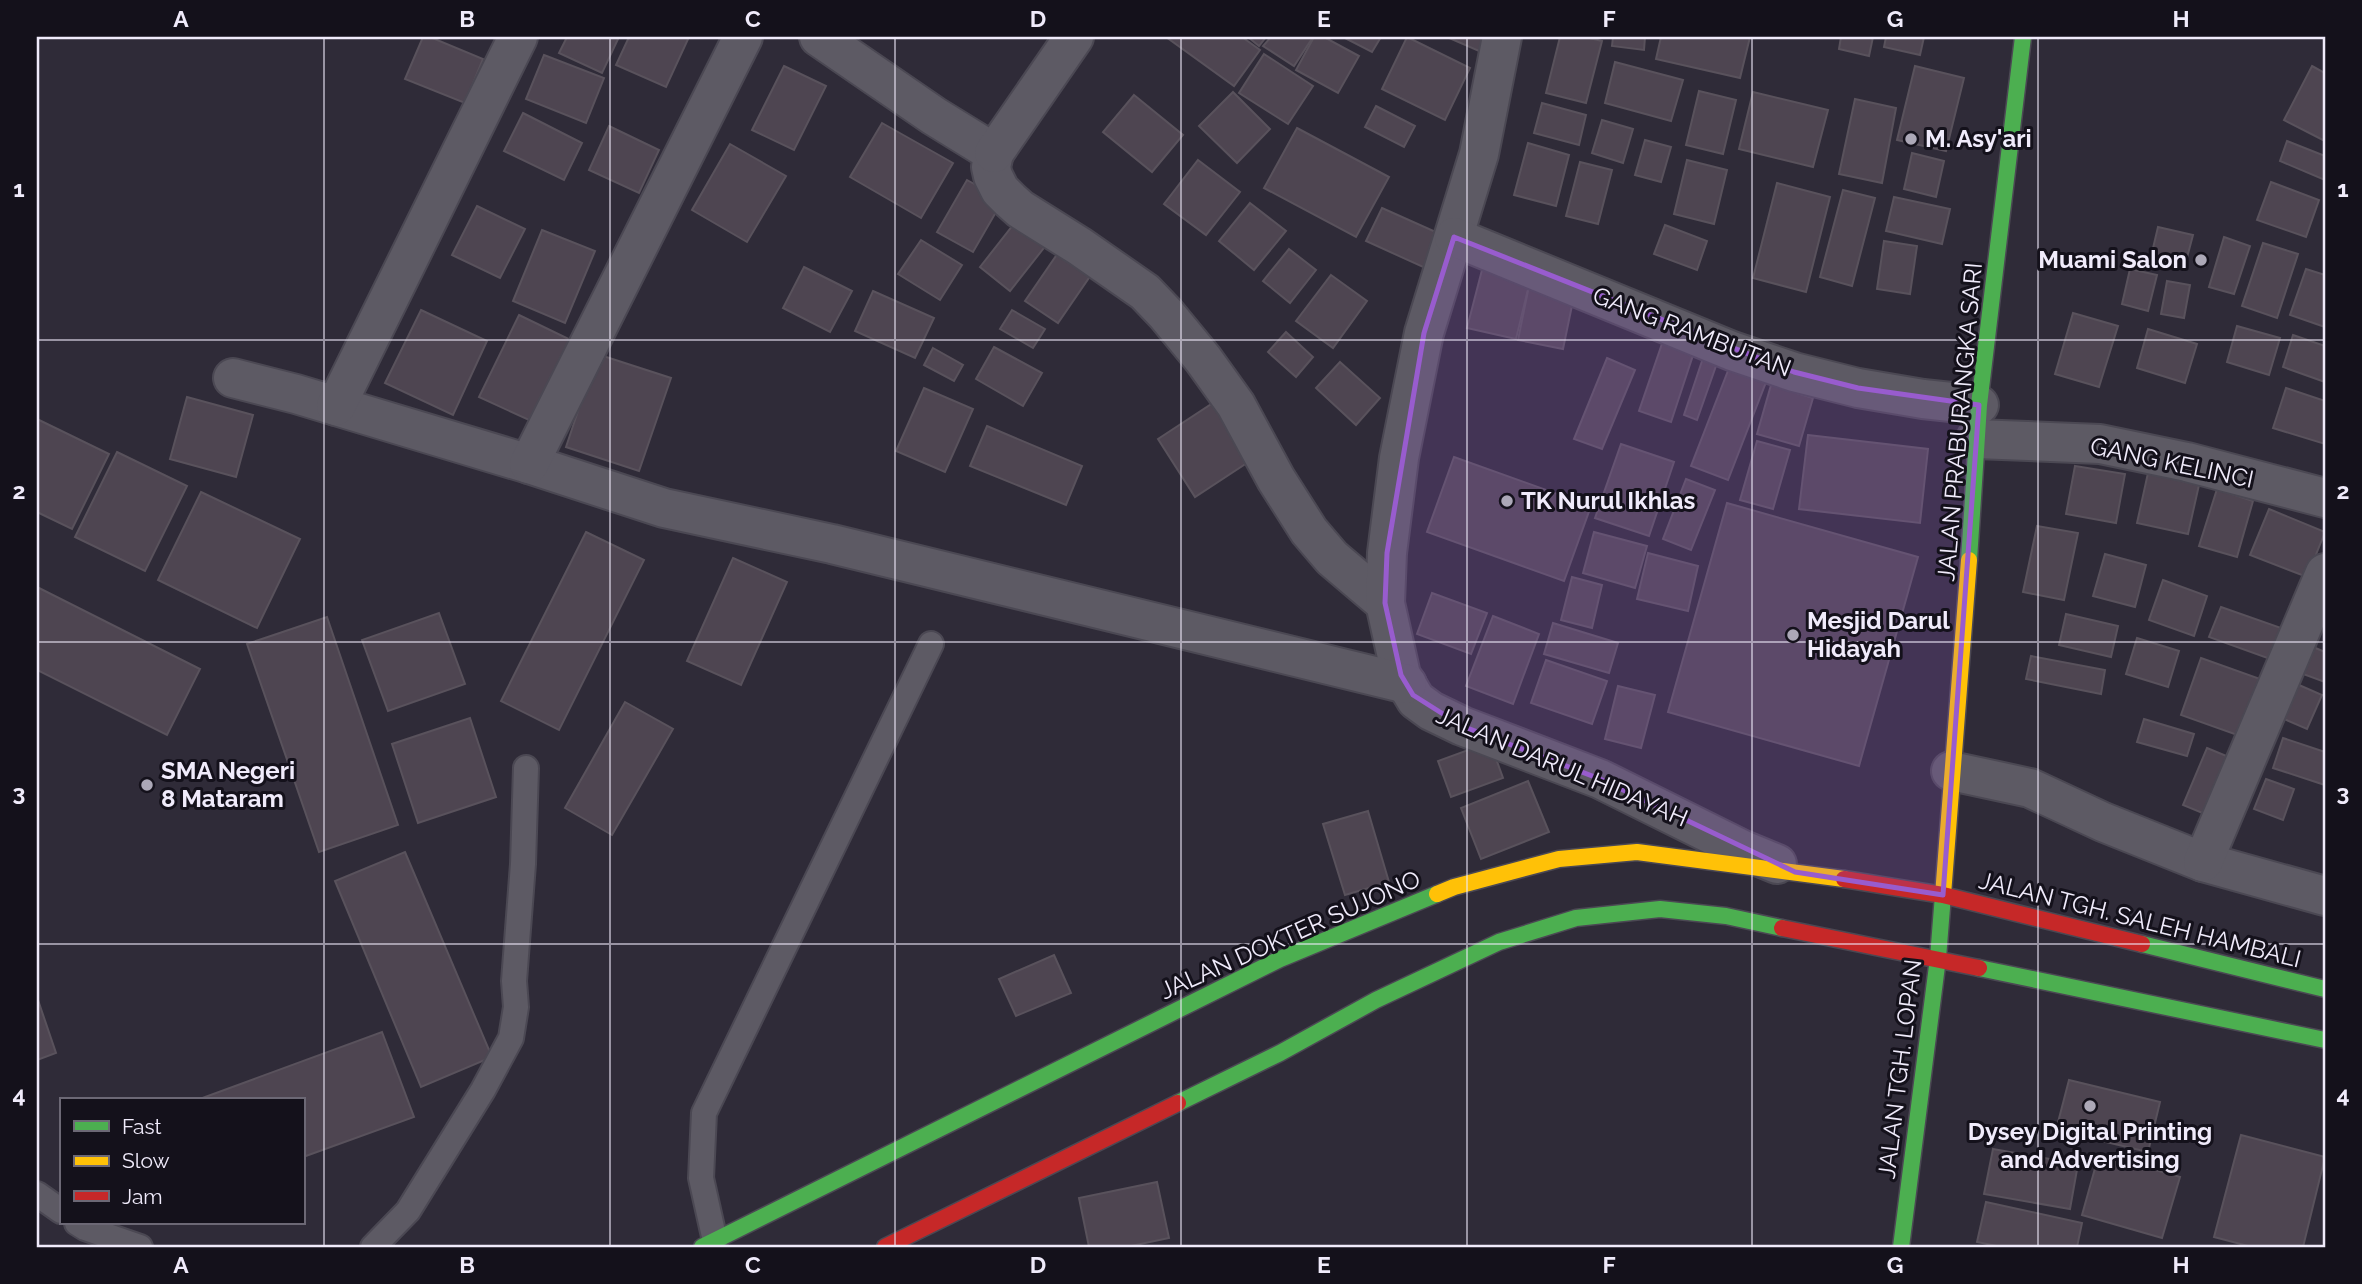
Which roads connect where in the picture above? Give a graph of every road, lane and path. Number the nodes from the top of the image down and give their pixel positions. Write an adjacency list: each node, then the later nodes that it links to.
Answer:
1 (518, 37): 10 (street)
2 (743, 37): 12 (street)
3 (818, 37): 7 (street)
4 (1074, 37): 7 (street)
5 (1502, 37): 8 (street, JALAN DARUL HIDAYAH)
6 (2023, 37): 11 (main road, JALAN PRABURANGKA SARI)
7 (994, 153): 15 (street)
8 (1454, 237): 11 (street, GANG RAMBUTAN); 15 (street, JALAN DARUL HIDAYAH)
9 (233, 379): 10 (street)
10 (336, 406): 12 (street)
11 (1977, 422): 13 (street, GANG KELINCI); 19 (main road, JALAN PRABURANGKA SARI)
12 (530, 464): 17 (street)
13 (2325, 498)
14 (2325, 573): 20 (street)
15 (1385, 603): 17 (street, JALAN DARUL HIDAYAH)
16 (931, 644): 30 (lane)
17 (1407, 684): 21 (street, JALAN DARUL HIDAYAH)
18 (526, 768): 32 (lane)
19 (1951, 771): 20 (street); 22 (main road, JALAN PRABURANGKA SARI)
20 (2203, 862): 23 (street)
21 (1795, 872): 22 (main road, JALAN DOKTER SUJONO); 30 (main road, JALAN DOKTER SUJONO)
22 (1943, 895): 24 (main road, JALAN TGH. LOPAN); 25 (main road, JALAN TGH. SALEH HAMBALI)
23 (2325, 897)
24 (1938, 958): 26 (main road); 33 (main road); 34 (main road, JALAN TGH. LOPAN)
25 (2325, 989)
26 (2325, 1040)
27 (37, 1194): 28 (lane)
28 (60, 1210)
29 (79, 1224): 31 (lane)
30 (708, 1244)
31 (140, 1247)
32 (373, 1247)
33 (885, 1247)
34 (1901, 1247)

